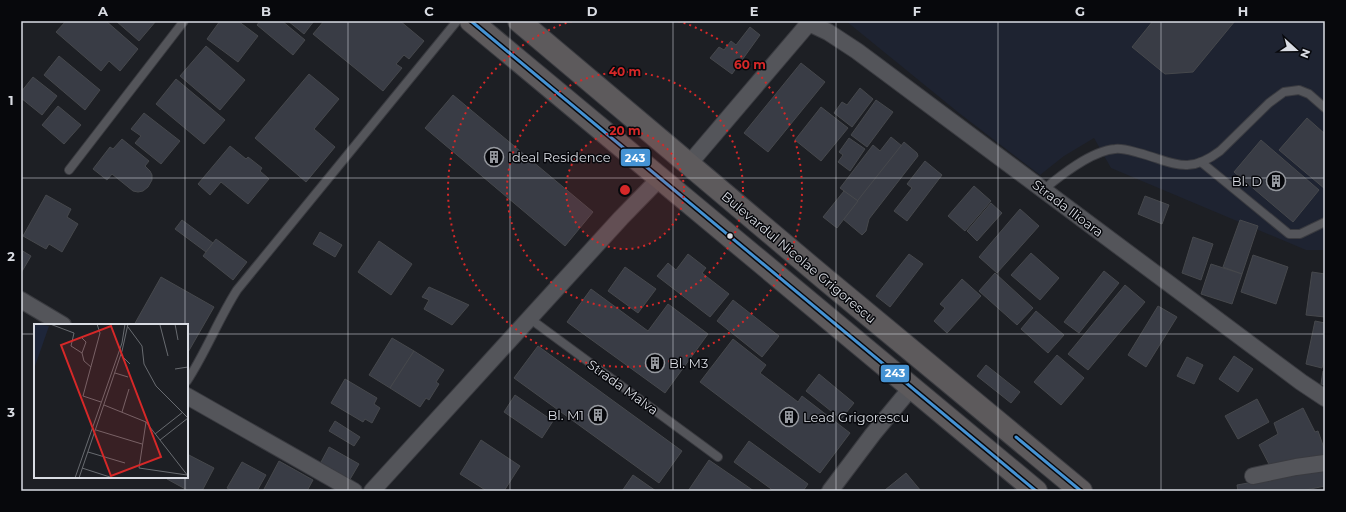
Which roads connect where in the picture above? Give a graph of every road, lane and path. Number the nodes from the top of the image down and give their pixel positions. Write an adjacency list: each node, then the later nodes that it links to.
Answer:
1 (184, 21): 8 (lane)
2 (457, 21): 15 (lane)
3 (471, 21): 9 (main road)
4 (519, 21): 7 (main road, Bulevardul Nicolae Grigorescu)
5 (1325, 108): 6 (lane)
6 (1201, 162): 10 (lane); 11 (lane)
7 (690, 164): 9 (main road); 10 (street, Strada Ilioara); 26 (main road, Bulevardul Nicolae Grigorescu)
8 (69, 170)
9 (660, 178): 13 (street); 16 (main road)
10 (1043, 190): 18 (street, Strada Ilioara)
11 (1325, 222)
12 (21, 300): 14 (street)
13 (529, 318): 19 (lane, Strada Malva); 23 (street)
14 (61, 324)
15 (188, 379)
16 (911, 388): 24 (street); 25 (main road)
17 (188, 397): 22 (street)
18 (1325, 398)
19 (718, 457)
20 (1325, 463): 21 (street)
21 (1253, 476)
22 (354, 491)
23 (372, 491)
24 (830, 491)
25 (1036, 491)
26 (1081, 491)

